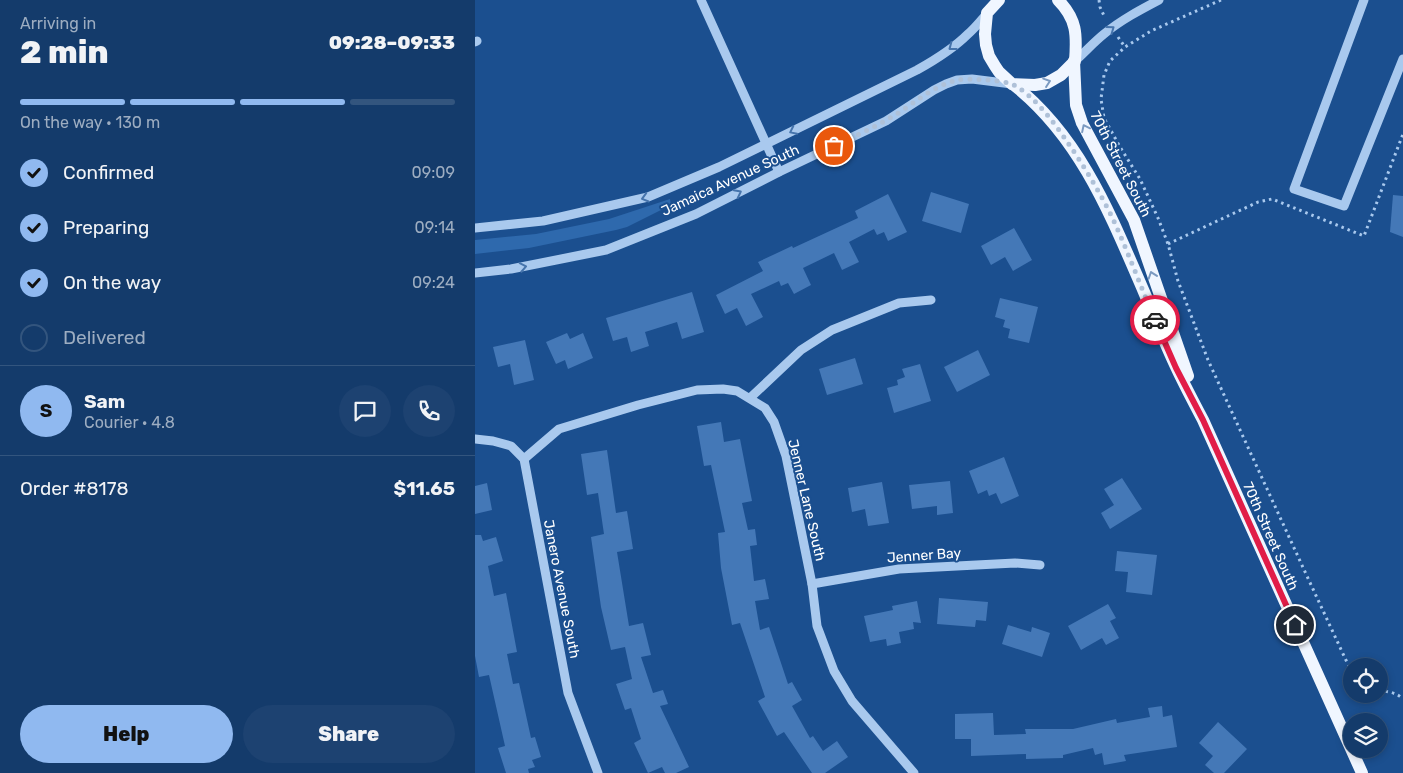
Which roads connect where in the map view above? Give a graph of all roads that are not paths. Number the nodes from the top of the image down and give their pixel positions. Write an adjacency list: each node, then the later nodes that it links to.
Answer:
1 (701, 0): 10 (street)
2 (999, 0): 6 (main road)
3 (1058, 0): 8 (main road, 70th Street South)
4 (1159, 0): 8 (street, one-way to 4)
5 (1364, 0): 7 (street)
6 (988, 9): 9 (main road, 70th Street South); 10 (street, Jamaica Avenue South, one-way to 10)
7 (1403, 59)
8 (1075, 61): 9 (main road, one-way to 8); 16 (main road, 70th Street South, one-way to 8)
9 (1013, 84): 11 (street, Jamaica Avenue South); 16 (main road, 70th Street South)
10 (766, 144): 11 (street); 12 (street, Jamaica Avenue South, one-way to 12)
11 (779, 172): 13 (street, Jamaica Avenue South, one-way to 11)
12 (475, 228)
13 (475, 273)
14 (931, 300): 15 (street)
15 (750, 398): 18 (street, Jenner Lane South); 20 (street, Jenner Lane South)
16 (1203, 420): 23 (main road, 70th Street South)
17 (475, 439): 18 (street)
18 (523, 459): 21 (street, Janero Avenue South)
19 (1040, 565): 20 (street, Jenner Bay)
20 (812, 584): 22 (street, Jenner Lane South)
21 (598, 773)
22 (913, 773)
23 (1362, 773)

